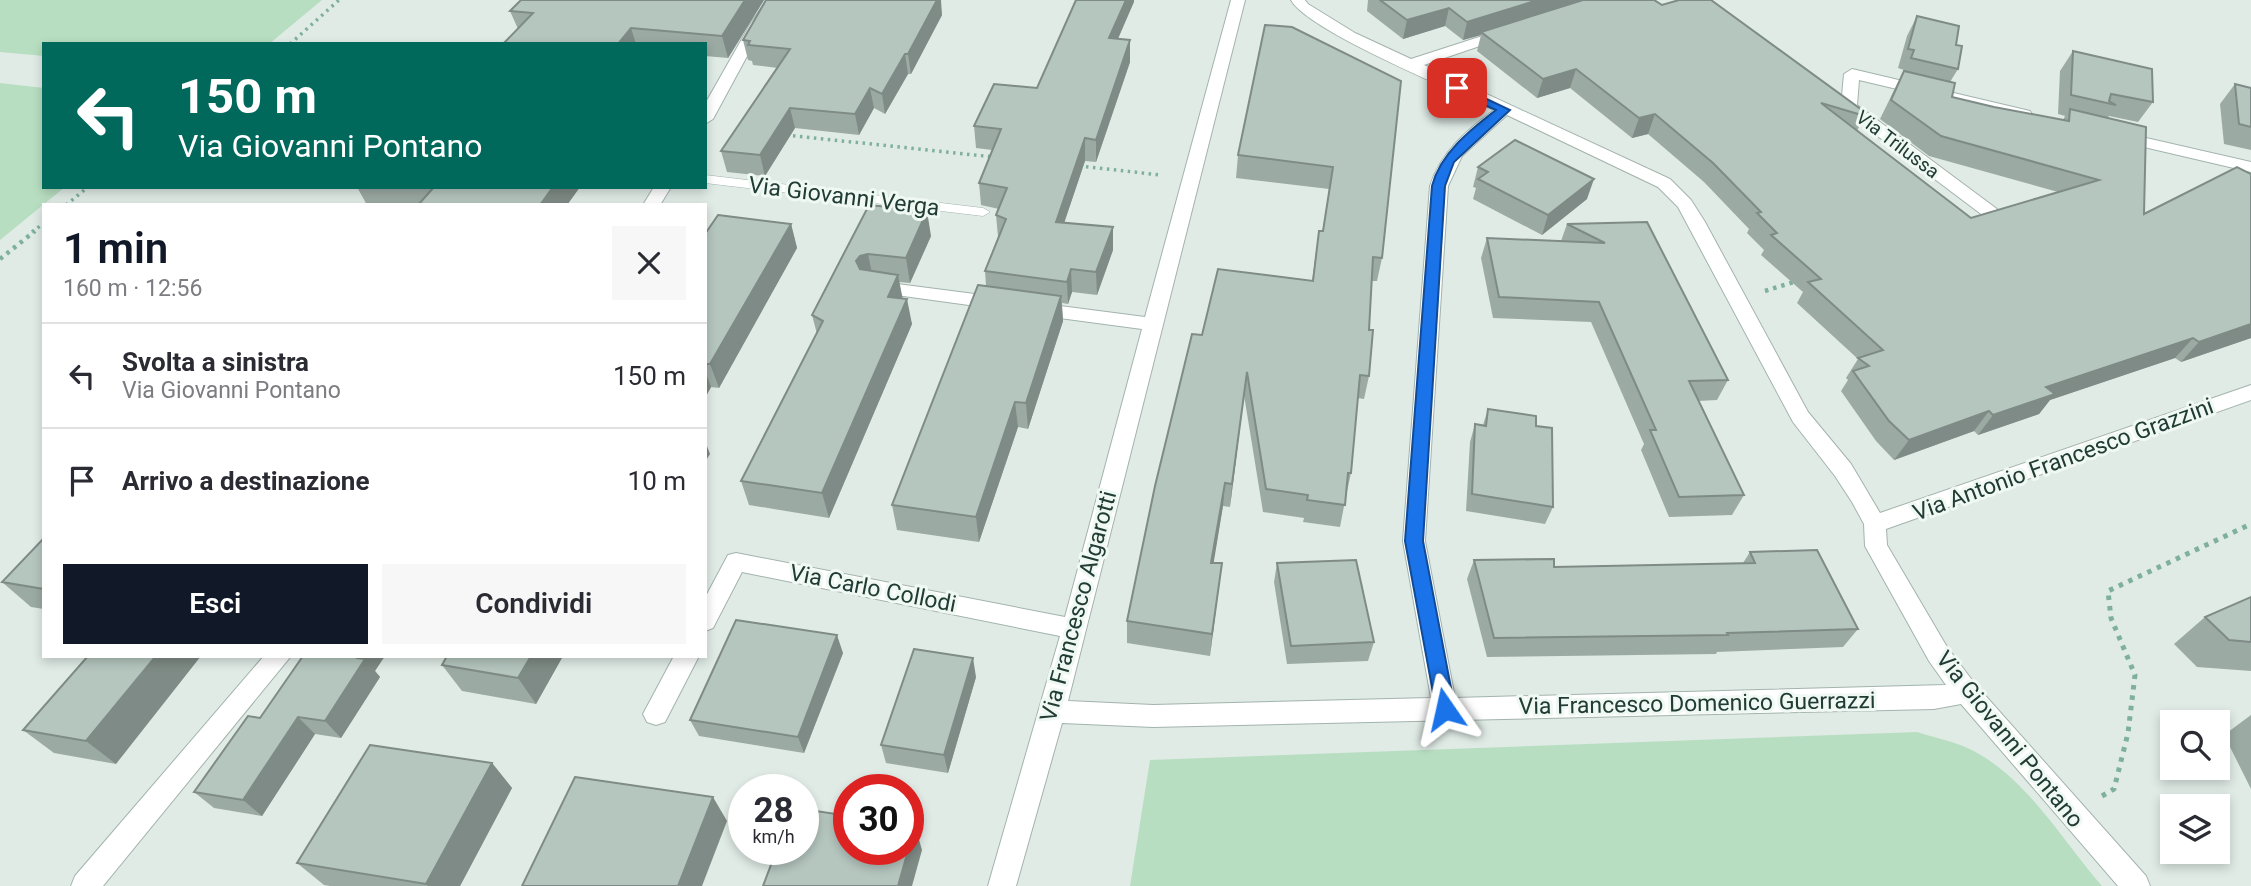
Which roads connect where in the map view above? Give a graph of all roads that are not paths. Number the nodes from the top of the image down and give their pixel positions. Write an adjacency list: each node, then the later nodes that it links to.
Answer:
1 (774, 0): 7 (street)
2 (1238, 0): 15 (street, Via Francesco Algarotti)
3 (1300, 3): 5 (street, Via Giovanni Pontano)
4 (1526, 27): 5 (street)
5 (1410, 65): 6 (street, Via Giovanni Pontano)
6 (1504, 110): 17 (street, Via Giovanni Pontano); 23 (street)
7 (707, 116)
8 (2038, 117): 13 (street, Via Trilussa)
9 (2105, 133): 10 (street)
10 (2251, 167)
11 (707, 179): 12 (lane, Via Giovanni Verga)
12 (983, 212)
13 (1999, 219)
14 (873, 287): 15 (street)
15 (1152, 324): 19 (street, Via Francesco Algarotti)
16 (2251, 392): 17 (street, Via Antonio Francesco Grazzini)
17 (1875, 524): 22 (street, Via Giovanni Pontano)
18 (707, 617): 19 (street, Via Carlo Collodi)
19 (1075, 629): 24 (street, Via Francesco Algarotti)
20 (277, 658): 26 (street)
21 (686, 658): 25 (street)
22 (1966, 692): 23 (street, Via Francesco Domenico Guerrazzi); 28 (street, Via Giovanni Pontano)
23 (1445, 709): 24 (street, Via Francesco Domenico Guerrazzi)
24 (1050, 711): 27 (street, Via Francesco Algarotti)
25 (656, 714)
26 (85, 886)
27 (1002, 886)
28 (2136, 886)

